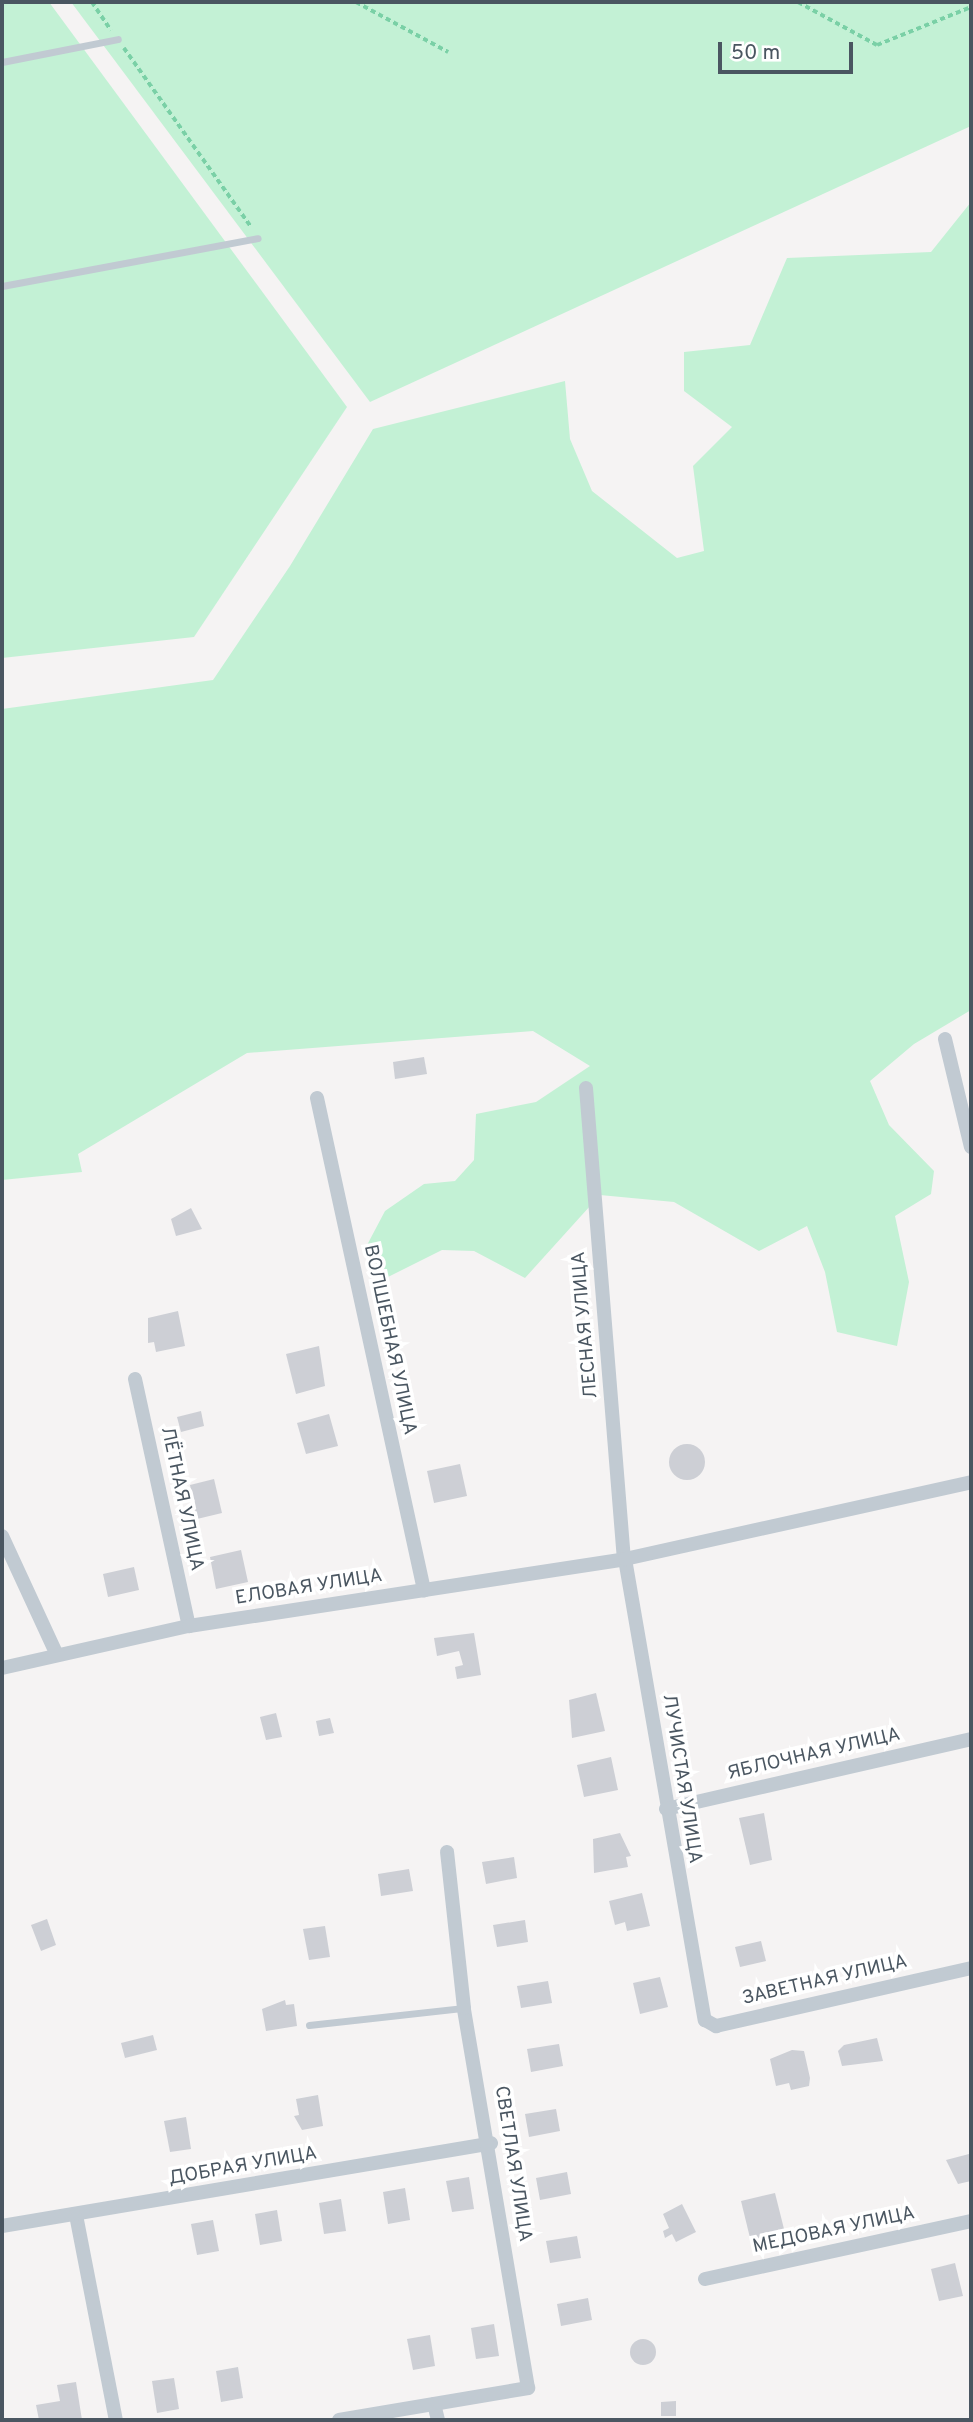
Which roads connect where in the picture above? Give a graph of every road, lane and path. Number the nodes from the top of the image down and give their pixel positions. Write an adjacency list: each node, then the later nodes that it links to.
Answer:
1 (92, 2): 5 (path)
2 (356, 2): 6 (path)
3 (798, 2): 4 (path)
4 (971, 7)
5 (118, 39): 7 (lane); 8 (path)
6 (448, 52)
7 (2, 62)
8 (258, 237): 9 (lane)
9 (2, 286)
10 (945, 1039): 13 (street)
11 (586, 1087): 17 (street, ЛЕСНАЯ УЛИЦА)
12 (317, 1098): 18 (street, ВОЛШЕБНАЯ УЛИЦА)
13 (971, 1147)
14 (135, 1379): 19 (street, ЛЁТНАЯ УЛИЦА)
15 (971, 1482): 17 (street, ЕЛОВАЯ УЛИЦА)
16 (2, 1536): 20 (street)
17 (624, 1559): 18 (street, ЕЛОВАЯ УЛИЦА); 23 (street, ЛУЧИСТАЯ УЛИЦА)
18 (424, 1590): 19 (street, ЕЛОВАЯ УЛИЦА)
19 (189, 1626): 20 (street, ЕЛОВАЯ УЛИЦА)
20 (56, 1653): 21 (street, ЕЛОВАЯ УЛИЦА)
21 (2, 1668)
22 (971, 1739): 23 (street, ЯБЛОЧНАЯ УЛИЦА)
23 (666, 1809): 26 (street, ЛУЧИСТАЯ УЛИЦА)
24 (447, 1852): 27 (street, СВЕТЛАЯ УЛИЦА)
25 (971, 1968): 26 (street, ЗАВЕТНАЯ УЛИЦА)
26 (699, 2004)
27 (464, 2008): 28 (lane); 29 (street, СВЕТЛАЯ УЛИЦА)
28 (309, 2025)
29 (491, 2143): 30 (street, ДОБРАЯ УЛИЦА); 34 (street, СВЕТЛАЯ УЛИЦА)
30 (76, 2215): 32 (street, ДОБРАЯ УЛИЦА); 35 (street)
31 (971, 2221): 33 (street, МЕДОВАЯ УЛИЦА)
32 (2, 2226)
33 (705, 2279)
34 (435, 2404): 36 (street); 37 (street)
35 (116, 2420)
36 (339, 2420)
37 (438, 2420)

